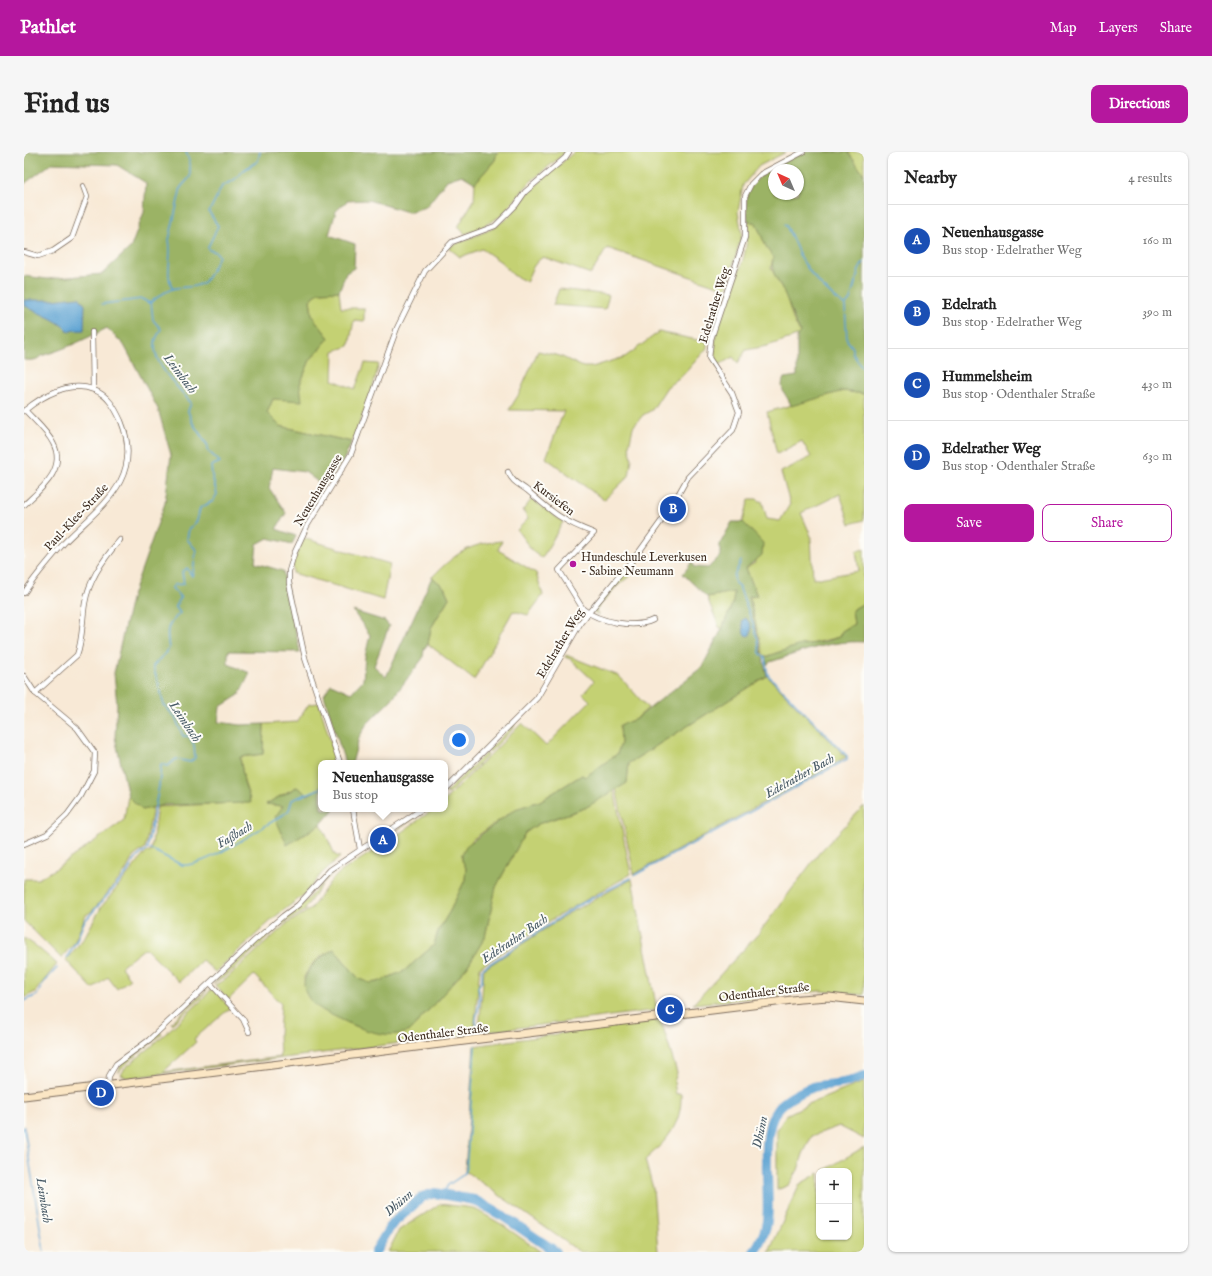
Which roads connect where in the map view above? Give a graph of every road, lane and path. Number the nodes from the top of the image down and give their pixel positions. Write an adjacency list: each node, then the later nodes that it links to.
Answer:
1 (569, 152): 16 (street, Neuenhausgasse)
2 (802, 152): 12 (street, Edelrather Weg)
3 (83, 186): 4 (street)
4 (24, 252)
5 (92, 332): 6 (street)
6 (93, 389): 7 (street); 11 (street, Paul-Klee-Straße)
7 (24, 410): 9 (street)
8 (508, 472): 12 (street, Kursiefen)
9 (24, 505)
10 (120, 540): 15 (street)
11 (24, 592)
12 (588, 613): 13 (street); 17 (street, Edelrather Weg)
13 (653, 620)
14 (24, 676): 15 (street)
15 (35, 693): 20 (street)
16 (339, 760)
17 (448, 787)
18 (354, 812): 21 (street)
19 (417, 812): 21 (street)
20 (24, 844)
21 (360, 849): 22 (street)
22 (210, 983): 24 (street); 25 (street)
23 (864, 1001): 25 (main road, Odenthaler Straße)
24 (249, 1032)
25 (108, 1086): 26 (main road, Odenthaler Straße)
26 (24, 1096)

